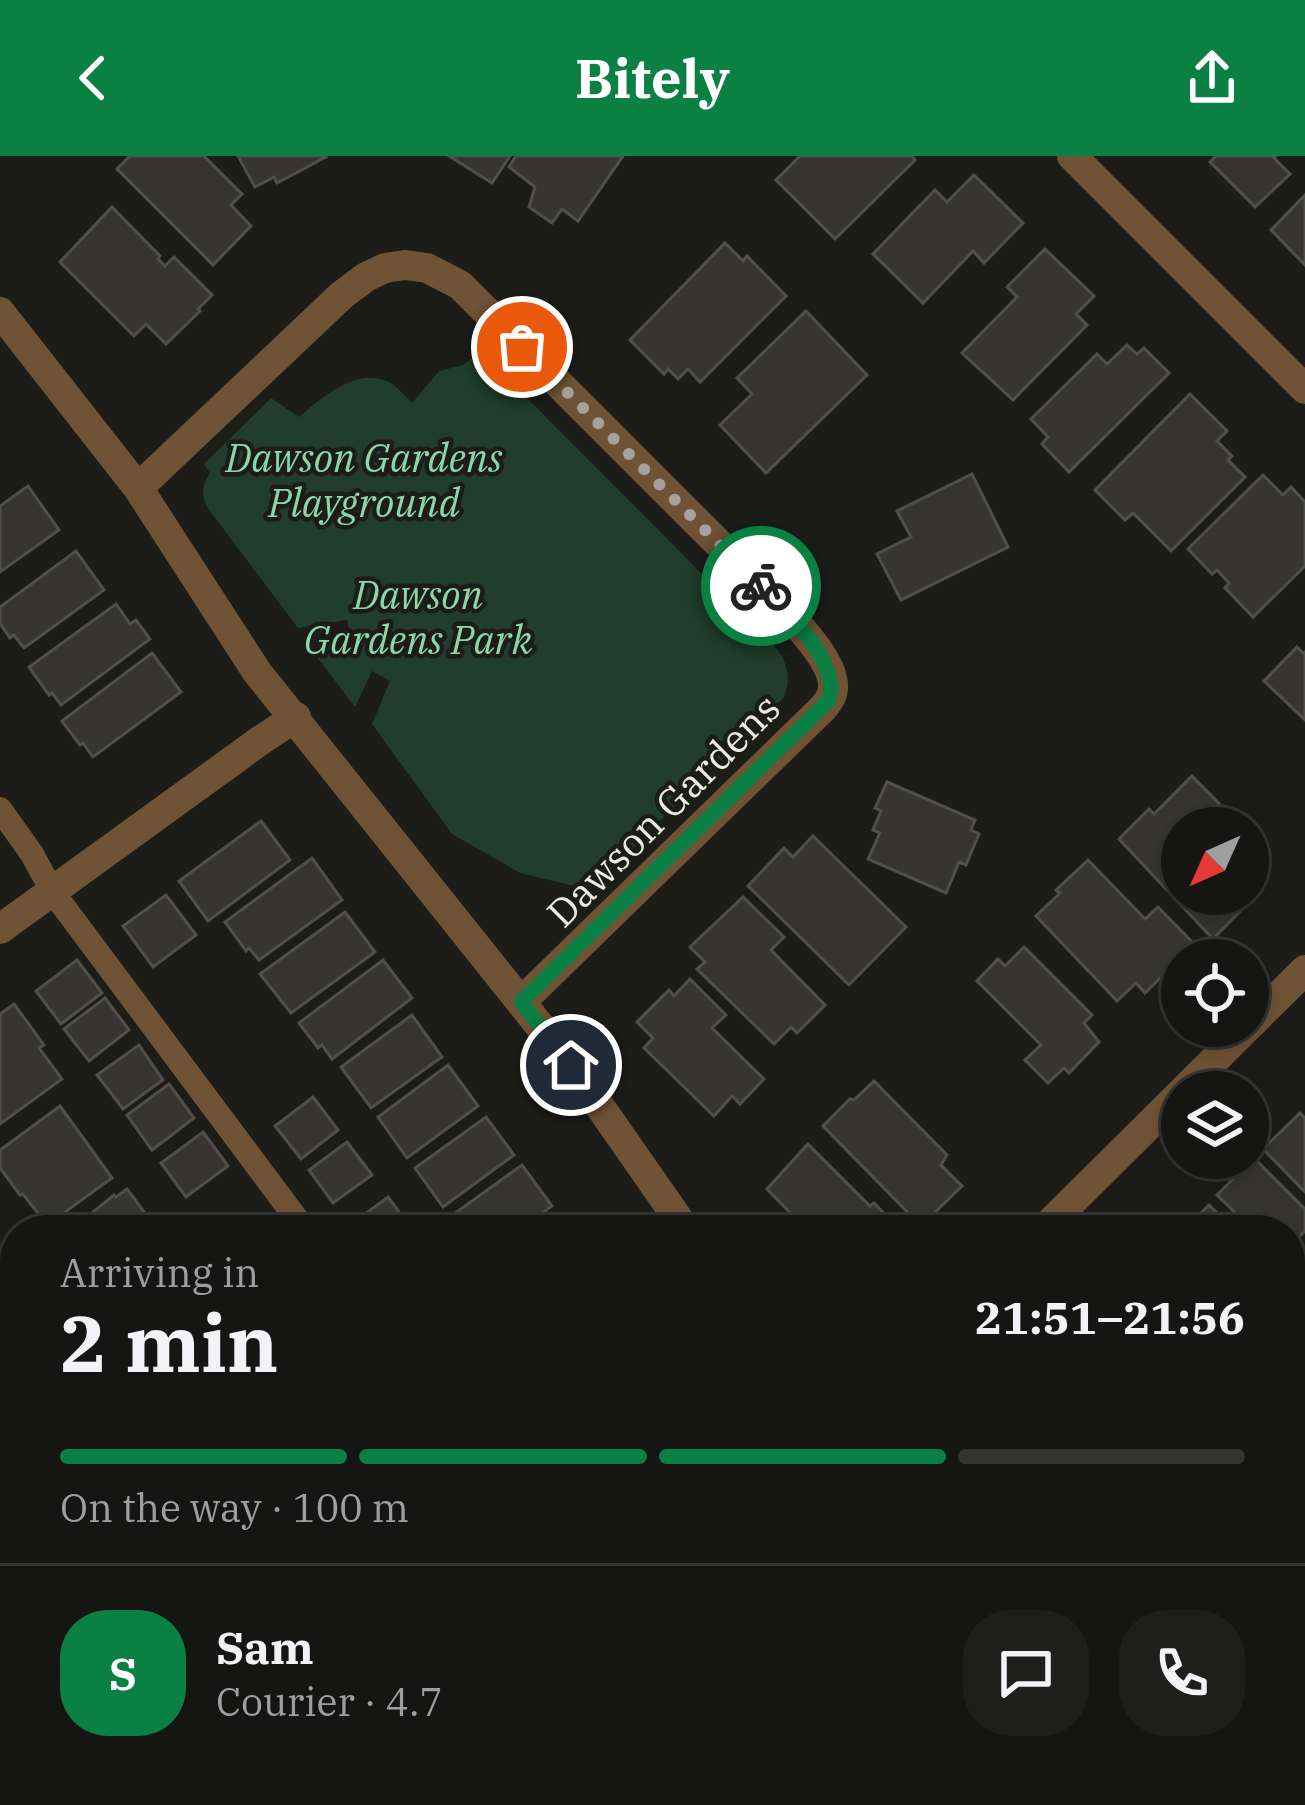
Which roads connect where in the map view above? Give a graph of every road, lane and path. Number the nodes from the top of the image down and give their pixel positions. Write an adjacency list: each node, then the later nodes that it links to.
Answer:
1 (1072, 156): 3 (street)
2 (0, 312): 4 (street)
3 (1305, 389)
4 (138, 488): 5 (street); 10 (street, Dawson Gardens)
5 (296, 717): 7 (street); 10 (street)
6 (0, 809): 7 (lane)
7 (52, 891): 8 (street); 11 (lane)
8 (0, 929)
9 (1305, 970): 13 (street)
10 (521, 1002): 12 (street)
11 (293, 1215)
12 (676, 1215)
13 (1058, 1215)

